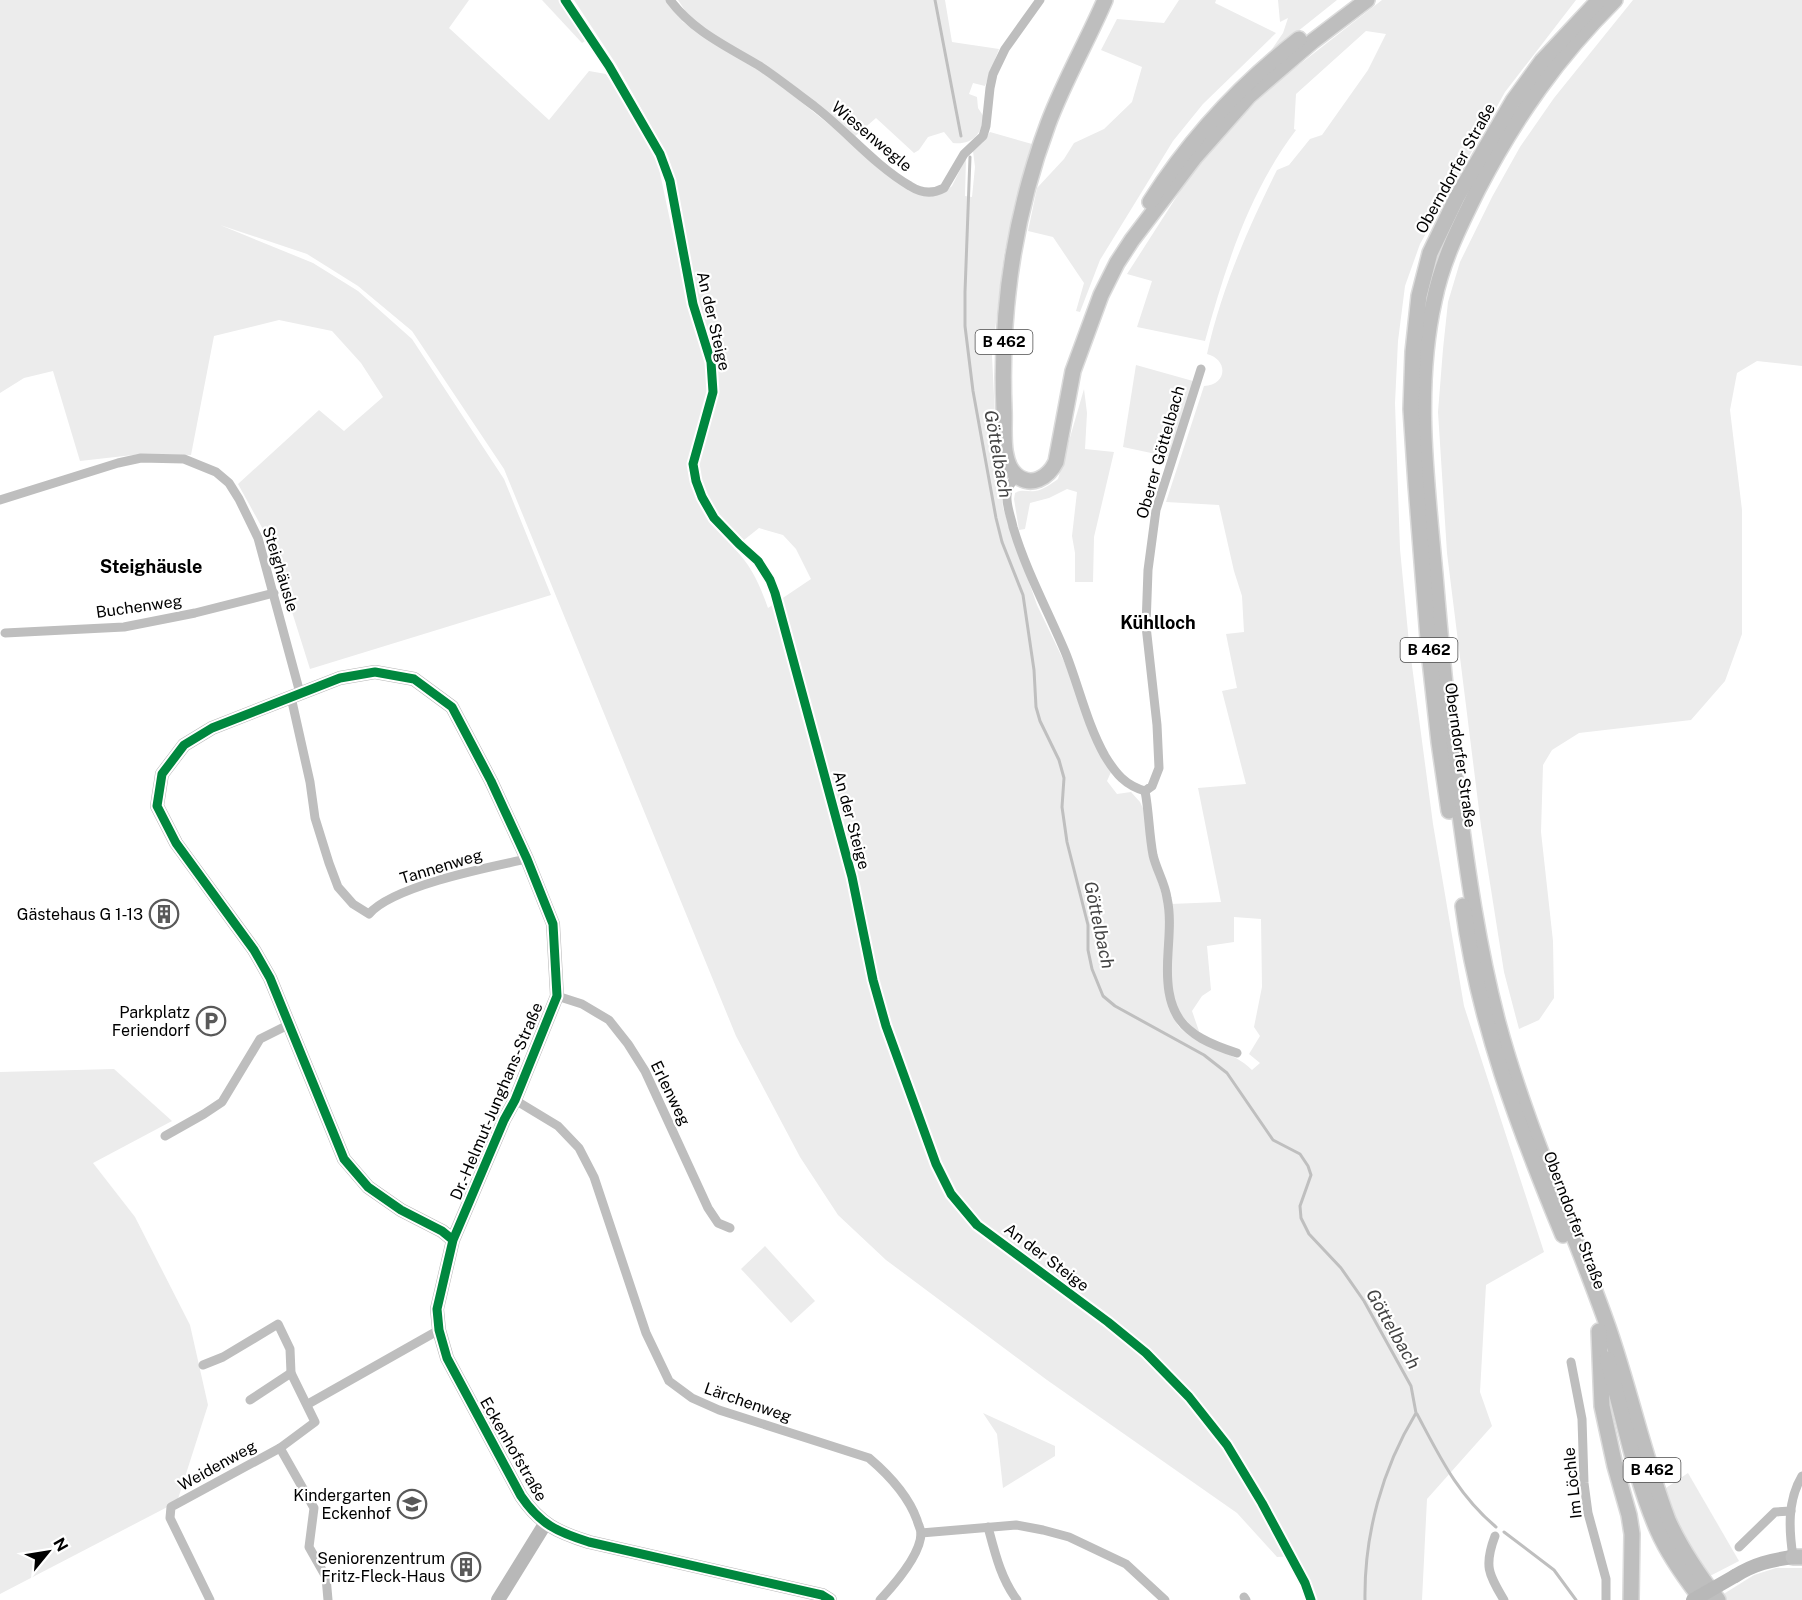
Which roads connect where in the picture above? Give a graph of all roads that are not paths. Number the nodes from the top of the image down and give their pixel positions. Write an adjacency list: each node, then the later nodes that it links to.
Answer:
1 (565, 0): 48 (street, An der Steige)
2 (670, 0): 3 (street, Wiesenwegle)
3 (1040, 0)
4 (1105, 0): 11 (main road, B 462)
5 (1350, 0): 9 (main road)
6 (1367, 0): 9 (main road)
7 (1599, 0): 26 (main road, Oberndorfer Straße / B 462)
8 (1615, 0): 26 (main road, Oberndorfer Straße / B 462)
9 (1132, 240): 11 (main road)
10 (1201, 369): 16 (street, Oberer Göttelbach)
11 (1017, 476): 16 (street)
12 (0, 500): 13 (street, Steighäusle)
13 (274, 593): 14 (street, Buchenweg); 15 (street, Steighäusle)
14 (5, 633)
15 (296, 695): 17 (street, Dr.-Helmut-Junghans-Straße); 17 (street, Tannenweg); 19 (street, Dr.-Helmut-Junghans-Straße)
16 (1145, 791): 20 (street)
17 (526, 859): 18 (street, Dr.-Helmut-Junghans-Straße)
18 (557, 996): 21 (street, Dr.-Helmut-Junghans-Straße); 23 (street, Erlenweg)
19 (290, 1023): 22 (street); 24 (street, Dr.-Helmut-Junghans-Straße)
20 (1237, 1053)
21 (515, 1100): 24 (street, Dr.-Helmut-Junghans-Straße); 37 (street, Lärchenweg)
22 (165, 1136)
23 (730, 1228)
24 (453, 1240): 25 (street, Eckenhofstraße)
25 (439, 1330): 31 (street); 35 (street, Eckenhofstraße)
26 (1604, 1330): 51 (main road); 53 (main road, B 462); 54 (main road, B 462)
27 (1572, 1362): 50 (street, Im Löchle)
28 (203, 1365): 29 (street)
29 (291, 1373): 30 (street); 31 (street)
30 (250, 1400)
31 (308, 1404): 32 (street, Weidenweg)
32 (280, 1448): 41 (street, Weidenweg); 42 (street)
33 (1802, 1476): 34 (street)
34 (1791, 1511): 39 (street); 40 (street)
35 (545, 1524): 43 (street); 44 (street, Eckenhofstraße)
36 (988, 1527): 37 (street); 46 (street); 47 (street)
37 (921, 1533): 45 (street)
38 (1496, 1536): 49 (street)
39 (1739, 1547)
40 (1798, 1557): 52 (street, bridge)
41 (210, 1600)
42 (328, 1600)
43 (498, 1600)
44 (830, 1600)
45 (880, 1600)
46 (1017, 1600)
47 (1165, 1600)
48 (1311, 1600)
49 (1504, 1600)
50 (1606, 1600)
51 (1631, 1600)
52 (1693, 1600)
53 (1702, 1600)
54 (1718, 1600)

